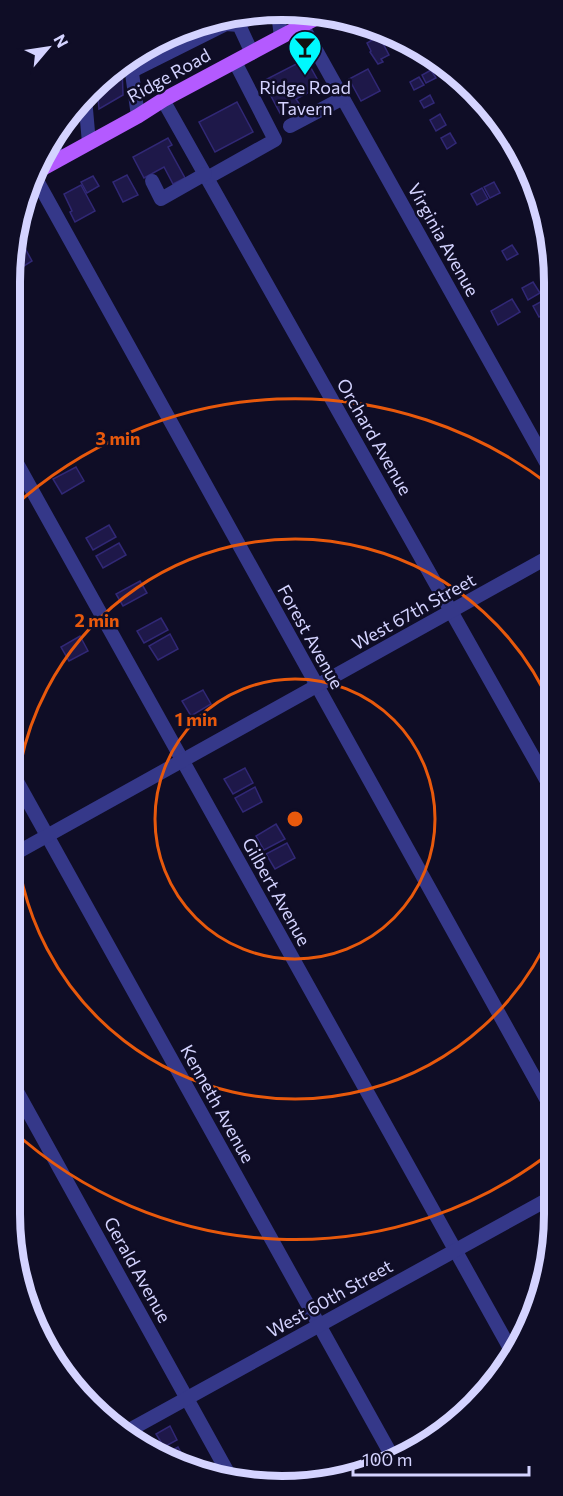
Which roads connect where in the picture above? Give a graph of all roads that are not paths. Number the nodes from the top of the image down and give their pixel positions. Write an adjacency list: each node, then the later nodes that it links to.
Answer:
1 (280, 20): 6 (street)
2 (310, 21): 4 (main road, Ridge Road)
3 (233, 25): 7 (street)
4 (302, 26): 6 (main road, Ridge Road); 11 (street, Virginia Avenue)
5 (219, 27): 8 (street)
6 (281, 37): 7 (main road, Ridge Road)
7 (252, 53): 9 (main road, Ridge Road)
8 (143, 60)
9 (234, 62): 12 (main road, Ridge Road); 20 (street)
10 (131, 67): 14 (street)
11 (343, 98): 15 (street); 23 (street, Virginia Avenue)
12 (163, 100): 14 (main road, Ridge Road); 20 (street, Orchard Avenue)
13 (86, 108): 16 (street)
14 (138, 116): 16 (main road, Ridge Road)
15 (290, 126)
16 (89, 143): 18 (main road, Ridge Road)
17 (55, 150): 18 (street)
18 (56, 161): 19 (main road, Ridge Road)
19 (47, 166)
20 (206, 176): 21 (street); 26 (street, Orchard Avenue)
21 (152, 182)
22 (38, 183): 27 (street, Forest Avenue)
23 (544, 459)
24 (20, 469): 28 (street, Gilbert Avenue)
25 (544, 559): 26 (street, West 67th Street)
26 (452, 610): 27 (street, West 67th Street); 29 (street, Orchard Avenue)
27 (317, 686): 28 (street, West 67th Street); 33 (street, Forest Avenue)
28 (181, 760): 31 (street, West 67th Street); 36 (street, Gilbert Avenue)
29 (544, 776)
30 (20, 787): 31 (street, Kenneth Avenue)
31 (47, 836): 32 (street, West 67th Street); 37 (street, Kenneth Avenue)
32 (20, 851)
33 (544, 1095)
34 (20, 1097): 39 (street, Gerald Avenue)
35 (544, 1202): 36 (street, West 60th Street)
36 (455, 1251): 37 (street, West 60th Street); 38 (street, Gilbert Avenue)
37 (319, 1326): 39 (street, West 60th Street); 41 (street, Kenneth Avenue)
38 (508, 1345)
39 (187, 1398): 40 (street, West 60th Street); 42 (street, Gerald Avenue)
40 (132, 1429)
41 (390, 1453)
42 (227, 1470)

